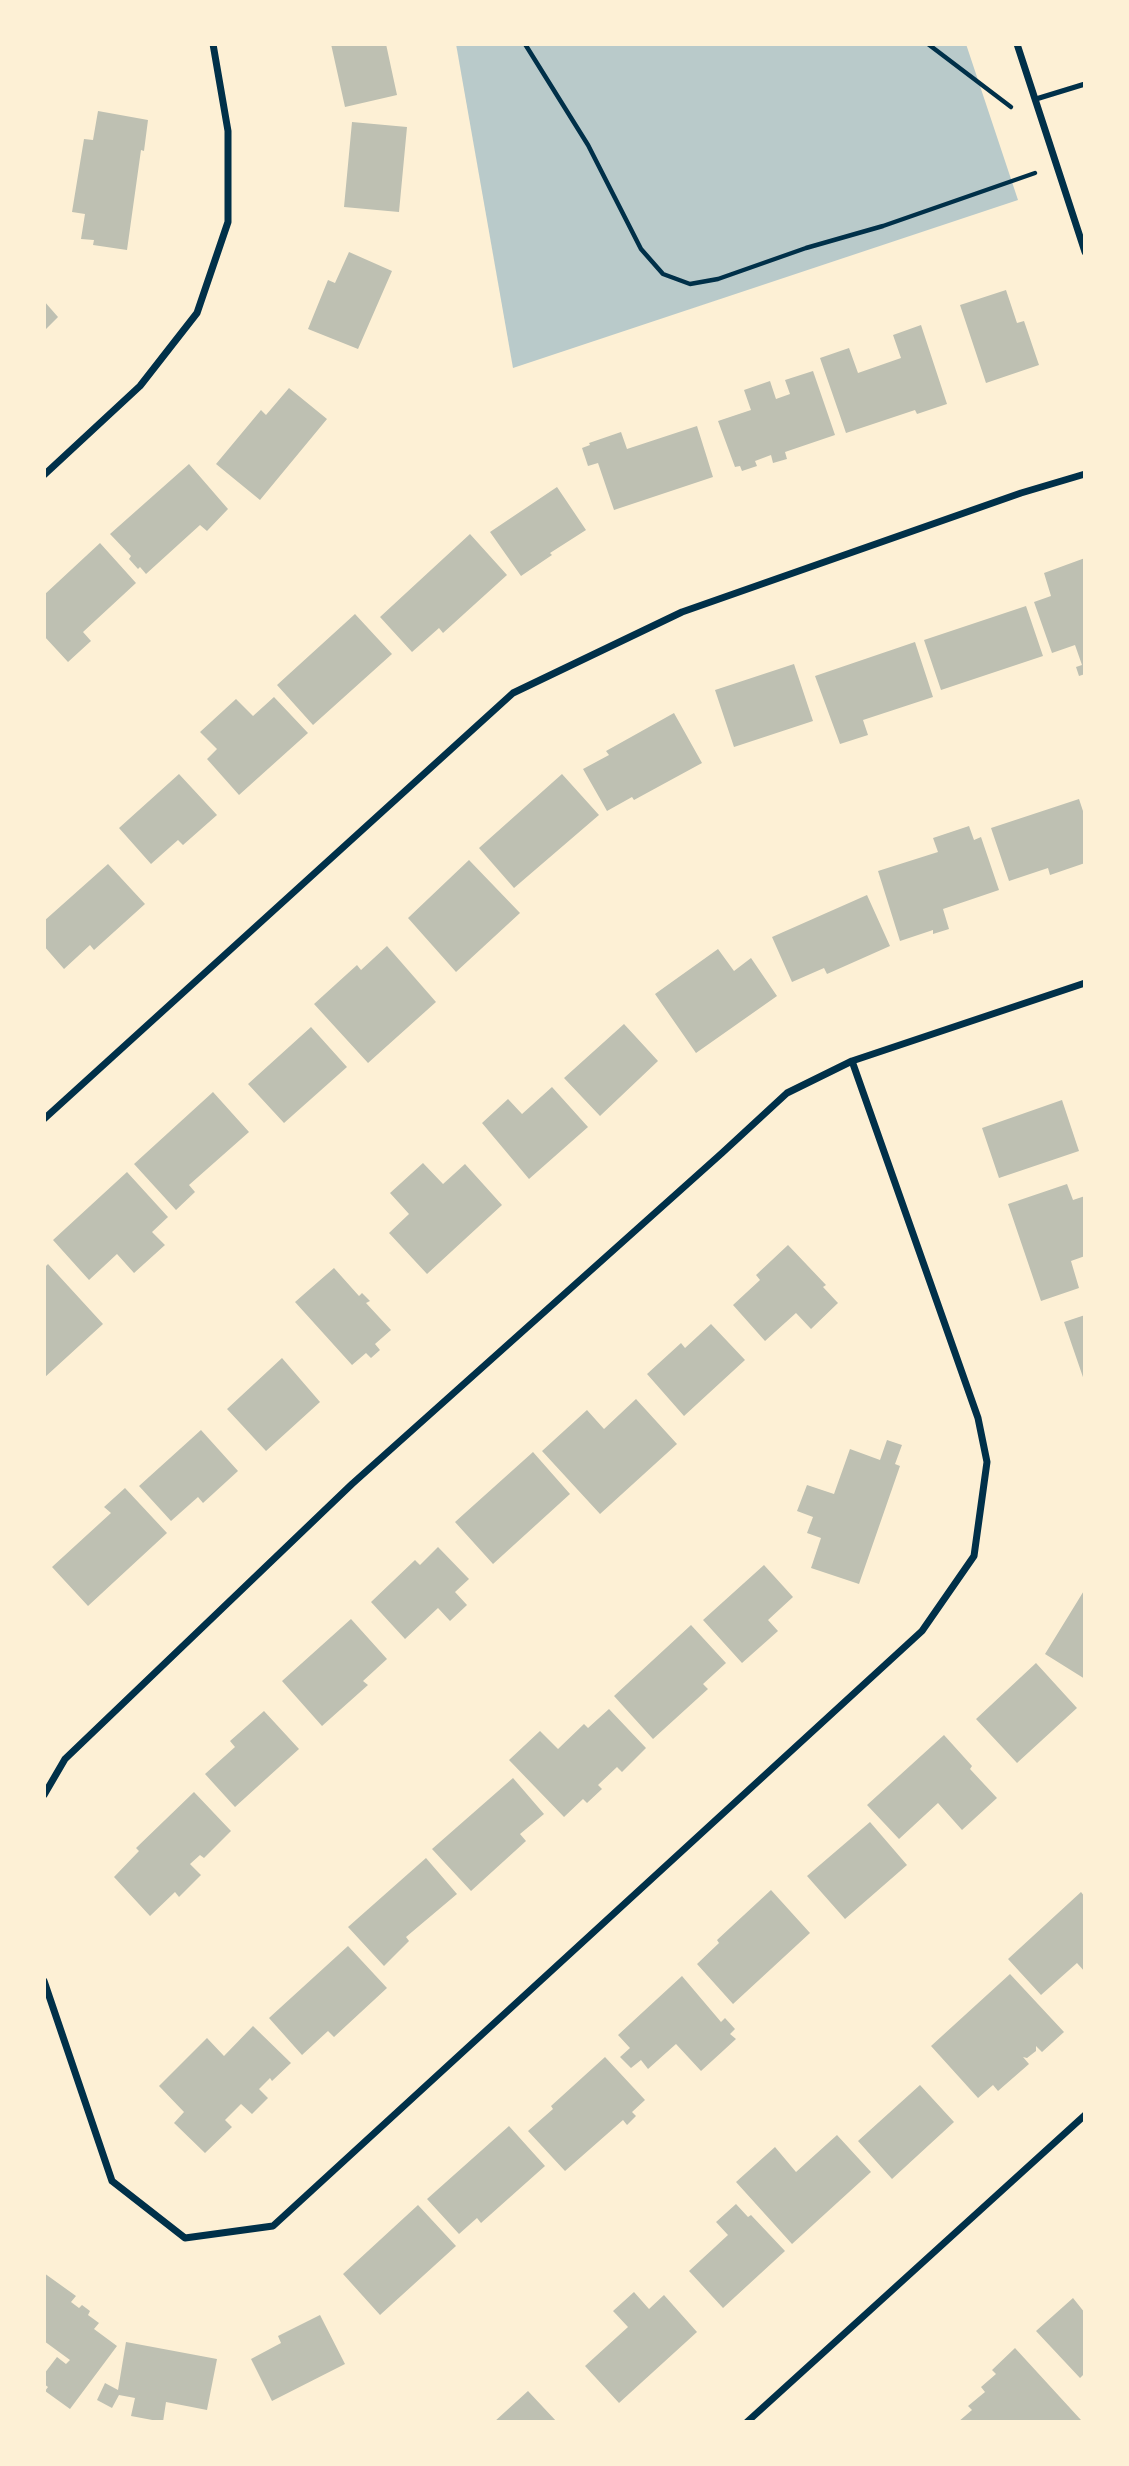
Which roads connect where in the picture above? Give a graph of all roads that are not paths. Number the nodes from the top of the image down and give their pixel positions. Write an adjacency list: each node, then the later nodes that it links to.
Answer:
1 (213, 44): 7 (street)
2 (1017, 44): 4 (street)
3 (1085, 84): 4 (lane)
4 (1036, 99): 5 (street)
5 (1085, 252)
6 (1085, 474): 10 (street)
7 (44, 475)
8 (1085, 983): 9 (street)
9 (852, 1061): 11 (street); 12 (street)
10 (44, 1119)
11 (44, 1795)
12 (44, 1982)
13 (1085, 2115): 14 (street)
14 (747, 2422)

